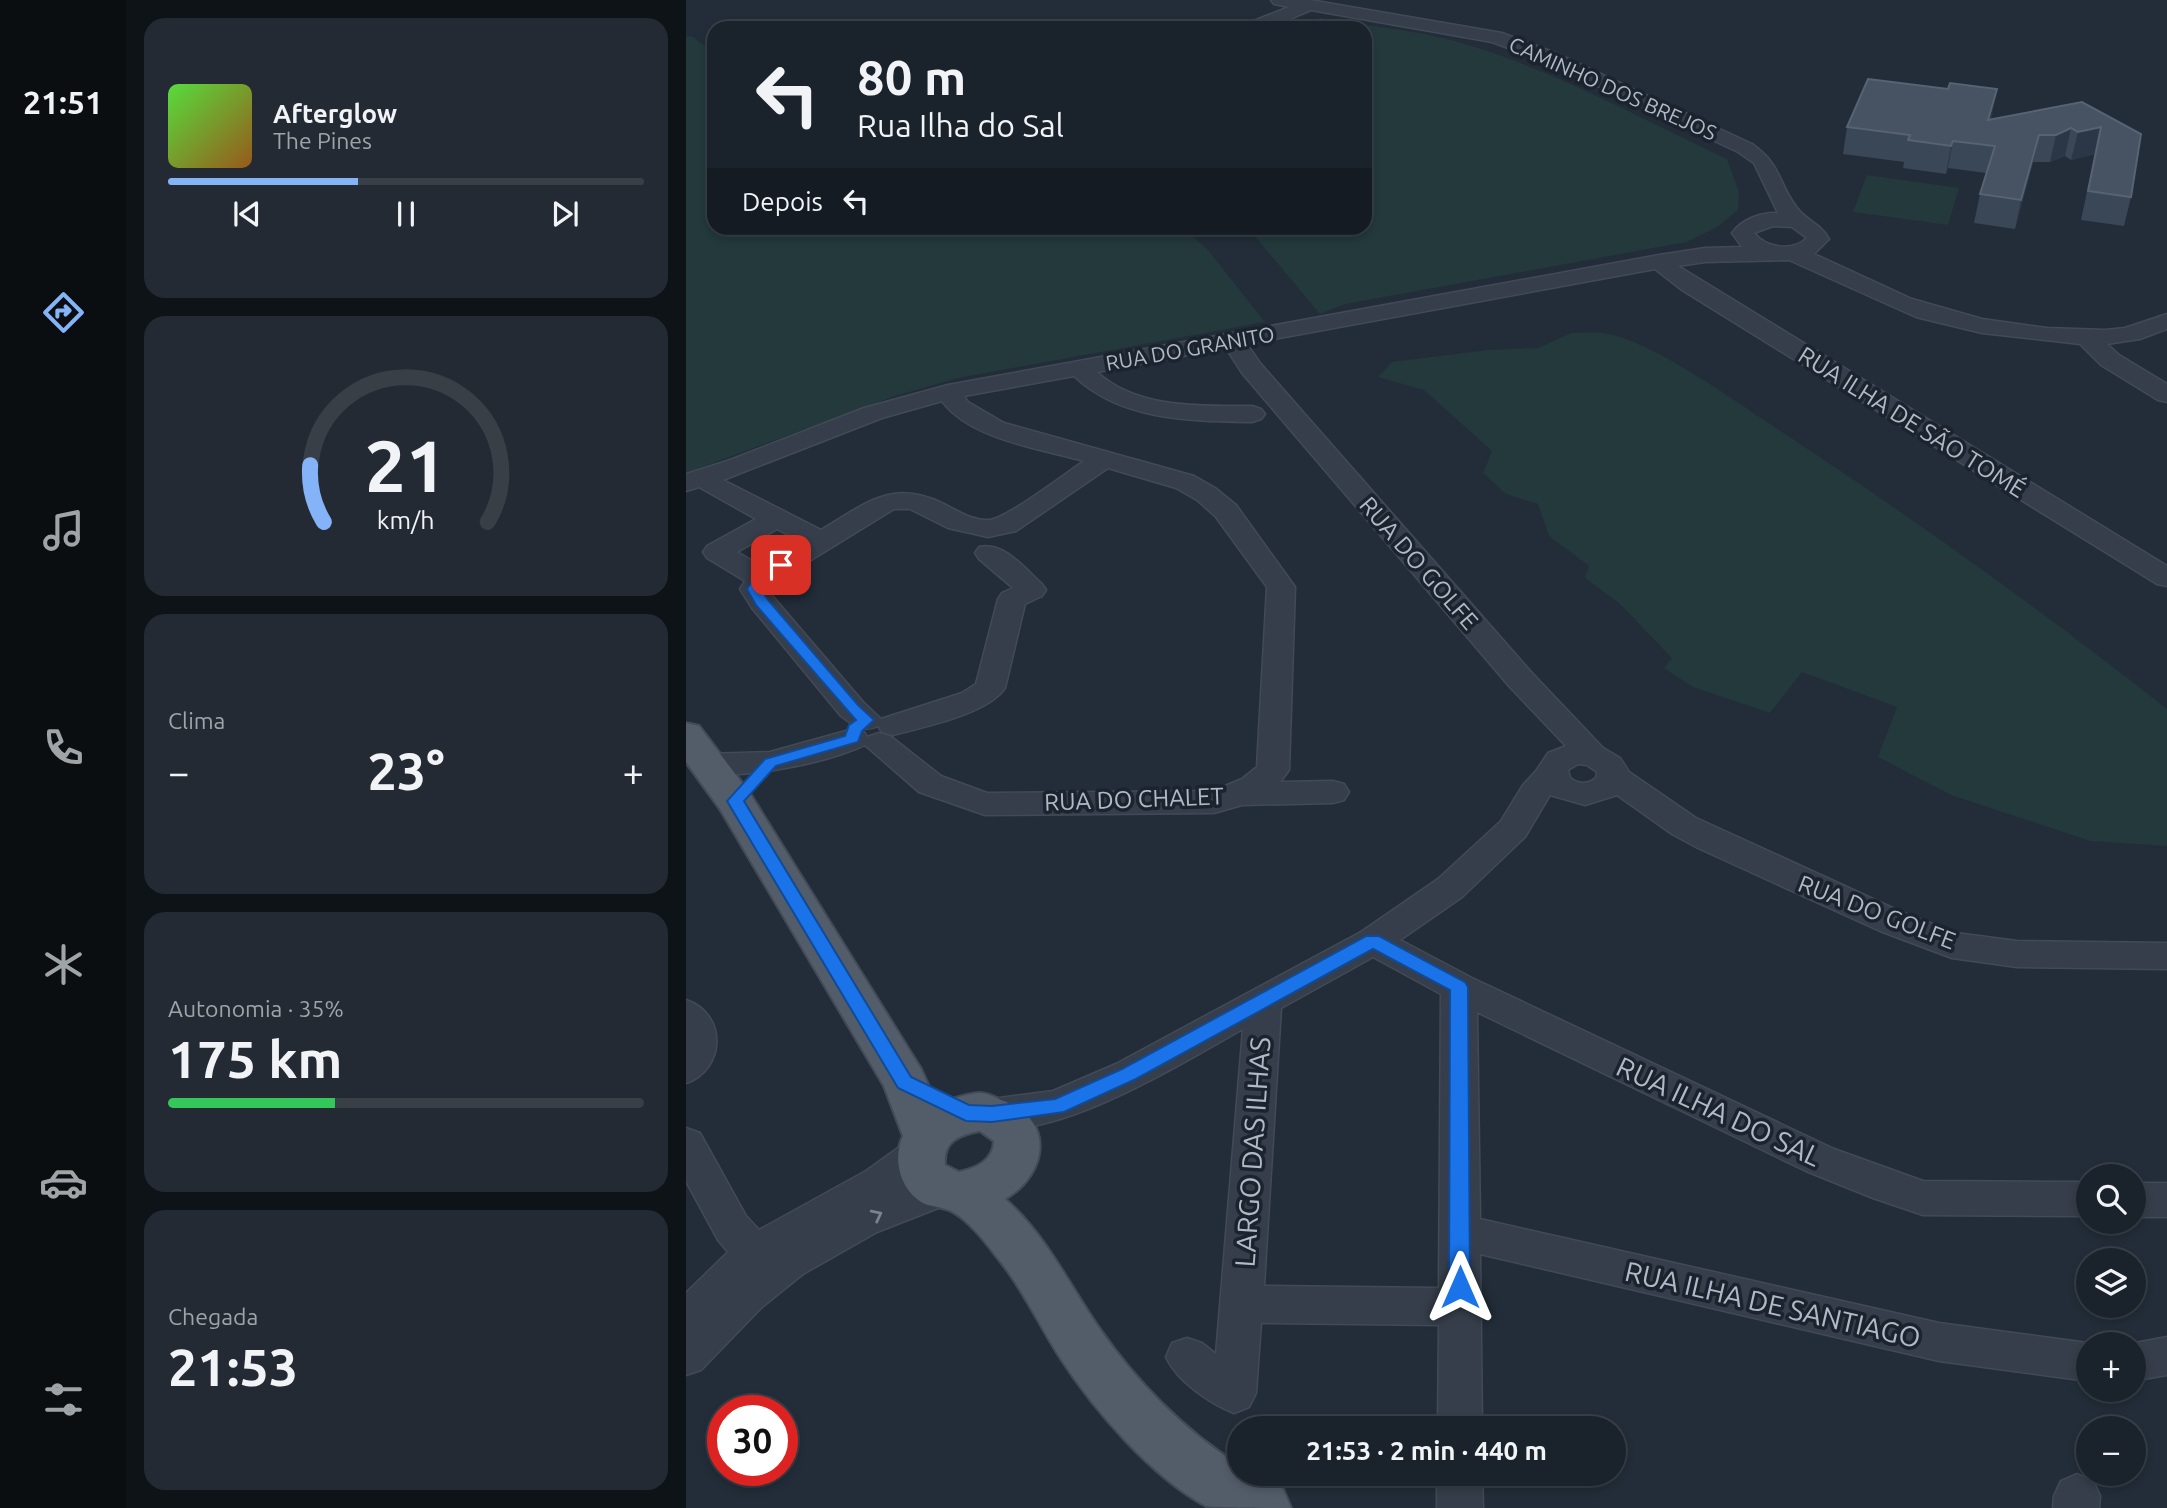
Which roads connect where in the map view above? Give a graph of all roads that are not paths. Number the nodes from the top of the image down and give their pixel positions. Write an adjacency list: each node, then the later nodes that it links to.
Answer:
1 (1280, 0): 2 (street, CAMINHO DOS BREJOS)
2 (1308, 5): 3 (street); 4 (street, CAMINHO DOS BREJOS)
3 (1269, 21)
4 (1776, 182): 5 (street, CAMINHO DOS BREJOS); 6 (street)
5 (1800, 223): 6 (street); 7 (street, CAMINHO DOS BREJOS)
6 (1748, 228): 8 (street); 9 (street, RUA DO GRANITO)
7 (1815, 244): 8 (street); 11 (street)
8 (1782, 252): 9 (street, RUA DO GRANITO); 11 (street)
9 (1705, 255): 10 (street, RUA DO GRANITO); 13 (street)
10 (1660, 262): 12 (street, RUA DO GRANITO); 13 (street, RUA ILHA DE SÃO TOMÉ)
11 (1836, 268): 16 (street)
12 (1594, 275): 13 (street); 15 (street, RUA DO GRANITO)
13 (1690, 285): 29 (street, RUA ILHA DE SÃO TOMÉ)
14 (2167, 320): 16 (street)
15 (1289, 330): 17 (street, RUA DO GRANITO); 20 (street)
16 (2087, 338): 22 (street)
17 (1232, 340): 18 (street, RUA DO GRANITO); 20 (street, RUA DO GOLFE)
18 (1175, 351): 19 (street, RUA DO GRANITO); 20 (street, RUA DO GOLFE)
19 (1079, 368): 21 (street, RUA DO GRANITO); 23 (street)
20 (1251, 368): 31 (street, RUA DO GOLFE)
21 (948, 392): 24 (street, RUA DO CHALET); 25 (street, RUA DO GRANITO)
22 (2167, 395)
23 (1252, 414)
24 (1105, 459): 27 (street); 38 (street, RUA DO CHALET)
25 (695, 481): 26 (street)
26 (775, 519): 27 (street); 30 (street)
27 (822, 541): 30 (street)
28 (989, 553): 32 (street)
29 (2167, 578)
30 (758, 583): 32 (street, RUA DO CHALET)
31 (1520, 679): 35 (street); 36 (street, RUA DO GOLFE)
32 (873, 732): 34 (street); 38 (street, RUA DO CHALET)
33 (697, 749): 34 (street); 39 (main road)
34 (770, 762): 39 (street)
35 (1555, 767): 36 (street); 40 (street)
36 (1597, 779): 40 (street); 42 (street, RUA DO GOLFE)
37 (1333, 792): 38 (street)
38 (1242, 794)
39 (735, 801): 47 (main road)
40 (1513, 829): 41 (street)
41 (1373, 941): 43 (street, RUA ILHA DO SAL); 44 (street)
42 (2167, 956)
43 (1459, 987): 51 (street, RUA ILHA DO SAL); 54 (street)
44 (1263, 1001): 48 (street); 57 (street, LARGO DAS ILHAS)
45 (686, 1014): 46 (street)
46 (686, 1068)
47 (905, 1082): 48 (main road); 50 (main road)
48 (996, 1135): 50 (main road); 50 (main road); 55 (main road)
49 (686, 1144): 56 (street)
50 (937, 1168): 55 (main road); 56 (street)
51 (2076, 1199)
52 (2146, 1200): 53 (street)
53 (2167, 1200)
54 (1460, 1232): 58 (street); 63 (street, RUA ILHA DE SANTIAGO)
55 (1020, 1247): 67 (main road)
56 (764, 1263): 59 (street); 60 (street)
57 (1241, 1304): 58 (street, LARGO DAS ILHAS); 62 (street, LARGO DAS ILHAS)
58 (1460, 1307): 65 (street)
59 (686, 1321)
60 (686, 1356)
61 (2167, 1356): 64 (street)
62 (1187, 1357)
63 (2076, 1360)
64 (2146, 1360)
65 (1460, 1416)
66 (1460, 1486): 68 (street)
67 (1247, 1505)
68 (1460, 1508)

